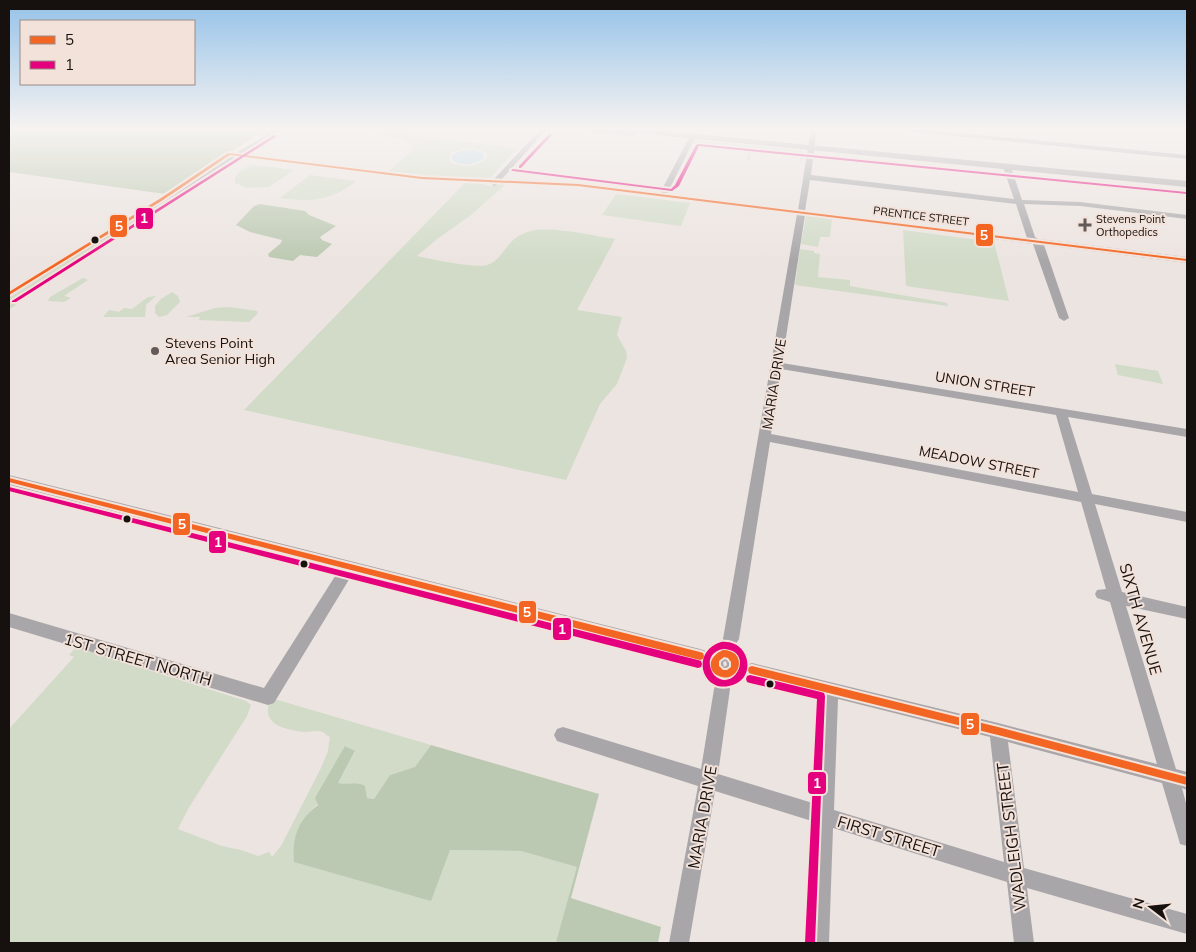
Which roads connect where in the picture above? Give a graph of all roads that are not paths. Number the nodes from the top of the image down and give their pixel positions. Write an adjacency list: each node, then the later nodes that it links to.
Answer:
1 (202, 173): 17 (street)
2 (386, 173): 9 (street, PRENTICE STREET)
3 (504, 173): 9 (street)
4 (674, 173): 11 (street)
5 (807, 173): 8 (street, MARIA DRIVE)
6 (1009, 173): 12 (street)
7 (1075, 173): 10 (main road)
8 (806, 178): 12 (street); 13 (street, MARIA DRIVE)
9 (495, 183): 11 (street, PRENTICE STREET)
10 (1187, 184)
11 (663, 195): 13 (street, PRENTICE STREET)
12 (1019, 202): 14 (street); 15 (street)
13 (802, 212): 15 (street, PRENTICE STREET); 19 (street, MARIA DRIVE)
14 (1187, 217)
15 (1035, 241): 16 (street, PRENTICE STREET); 18 (street)
16 (1187, 260)
17 (9, 294)
18 (1064, 318)
19 (777, 365): 20 (street, UNION STREET); 22 (street, MARIA DRIVE)
20 (1061, 412): 21 (street, UNION STREET); 24 (street, SIXTH AVENUE)
21 (1187, 433)
22 (765, 438): 24 (street, MEADOW STREET); 30 (street, MARIA DRIVE)
23 (9, 480): 26 (street)
24 (1086, 498): 25 (street, MEADOW STREET); 27 (street, SIXTH AVENUE)
25 (1187, 517)
26 (349, 567): 29 (street, 1ST STREET NORTH); 30 (street)
27 (1109, 596): 28 (street); 34 (street, SIXTH AVENUE)
28 (1187, 613)
29 (9, 620)
30 (725, 664): 31 (street); 35 (street, MARIA DRIVE)
31 (830, 689): 32 (street); 37 (street)
32 (998, 731): 34 (street); 39 (street, WADLEIGH STREET)
33 (562, 735): 35 (street, FIRST STREET)
34 (1169, 776): 36 (street); 38 (street, SIXTH AVENUE)
35 (708, 781): 37 (street, FIRST STREET); 41 (street, MARIA DRIVE)
36 (1187, 781)
37 (824, 816): 39 (street, FIRST STREET); 42 (street)
38 (1187, 837)
39 (1015, 875): 40 (street, FIRST STREET); 43 (street, WADLEIGH STREET)
40 (1187, 924)
41 (679, 943)
42 (819, 943)
43 (1024, 943)

